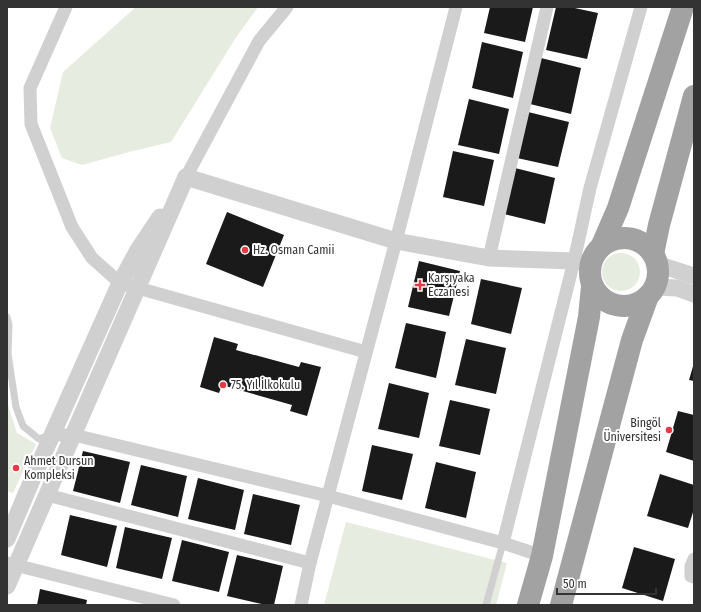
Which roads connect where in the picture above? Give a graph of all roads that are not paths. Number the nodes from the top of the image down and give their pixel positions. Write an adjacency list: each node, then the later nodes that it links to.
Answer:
1 (66, 7): 15 (street)
2 (287, 7): 8 (street)
3 (456, 7): 9 (street)
4 (547, 7): 11 (street)
5 (641, 7): 13 (street)
6 (683, 7): 10 (highway)
7 (694, 96): 12 (highway)
8 (186, 177): 9 (street); 15 (street); 17 (street)
9 (396, 241): 11 (street); 21 (street)
10 (602, 245): 12 (highway); 13 (highway)
11 (489, 258): 13 (street)
12 (655, 259): 14 (street); 18 (highway)
13 (582, 263): 16 (highway); 27 (street)
14 (694, 276)
15 (120, 283): 17 (street); 22 (street)
16 (592, 286): 18 (highway); 28 (highway)
17 (138, 288): 21 (street); 23 (street)
18 (652, 292): 19 (street); 38 (highway)
19 (694, 294)
20 (7, 317): 22 (lane)
21 (366, 352): 25 (street)
22 (52, 435): 23 (street); 26 (street)
23 (74, 435): 24 (street); 25 (street)
24 (47, 495): 30 (street); 31 (street)
25 (328, 496): 27 (street); 30 (street)
26 (7, 539)
27 (502, 543): 28 (street); 36 (lane)
28 (542, 556): 37 (highway)
29 (694, 558): 32 (street)
30 (310, 563): 35 (street)
31 (12, 564): 33 (street); 34 (street)
32 (694, 577)
33 (7, 586)
34 (174, 605)
35 (301, 605)
36 (486, 605)
37 (528, 605)
38 (561, 605)

